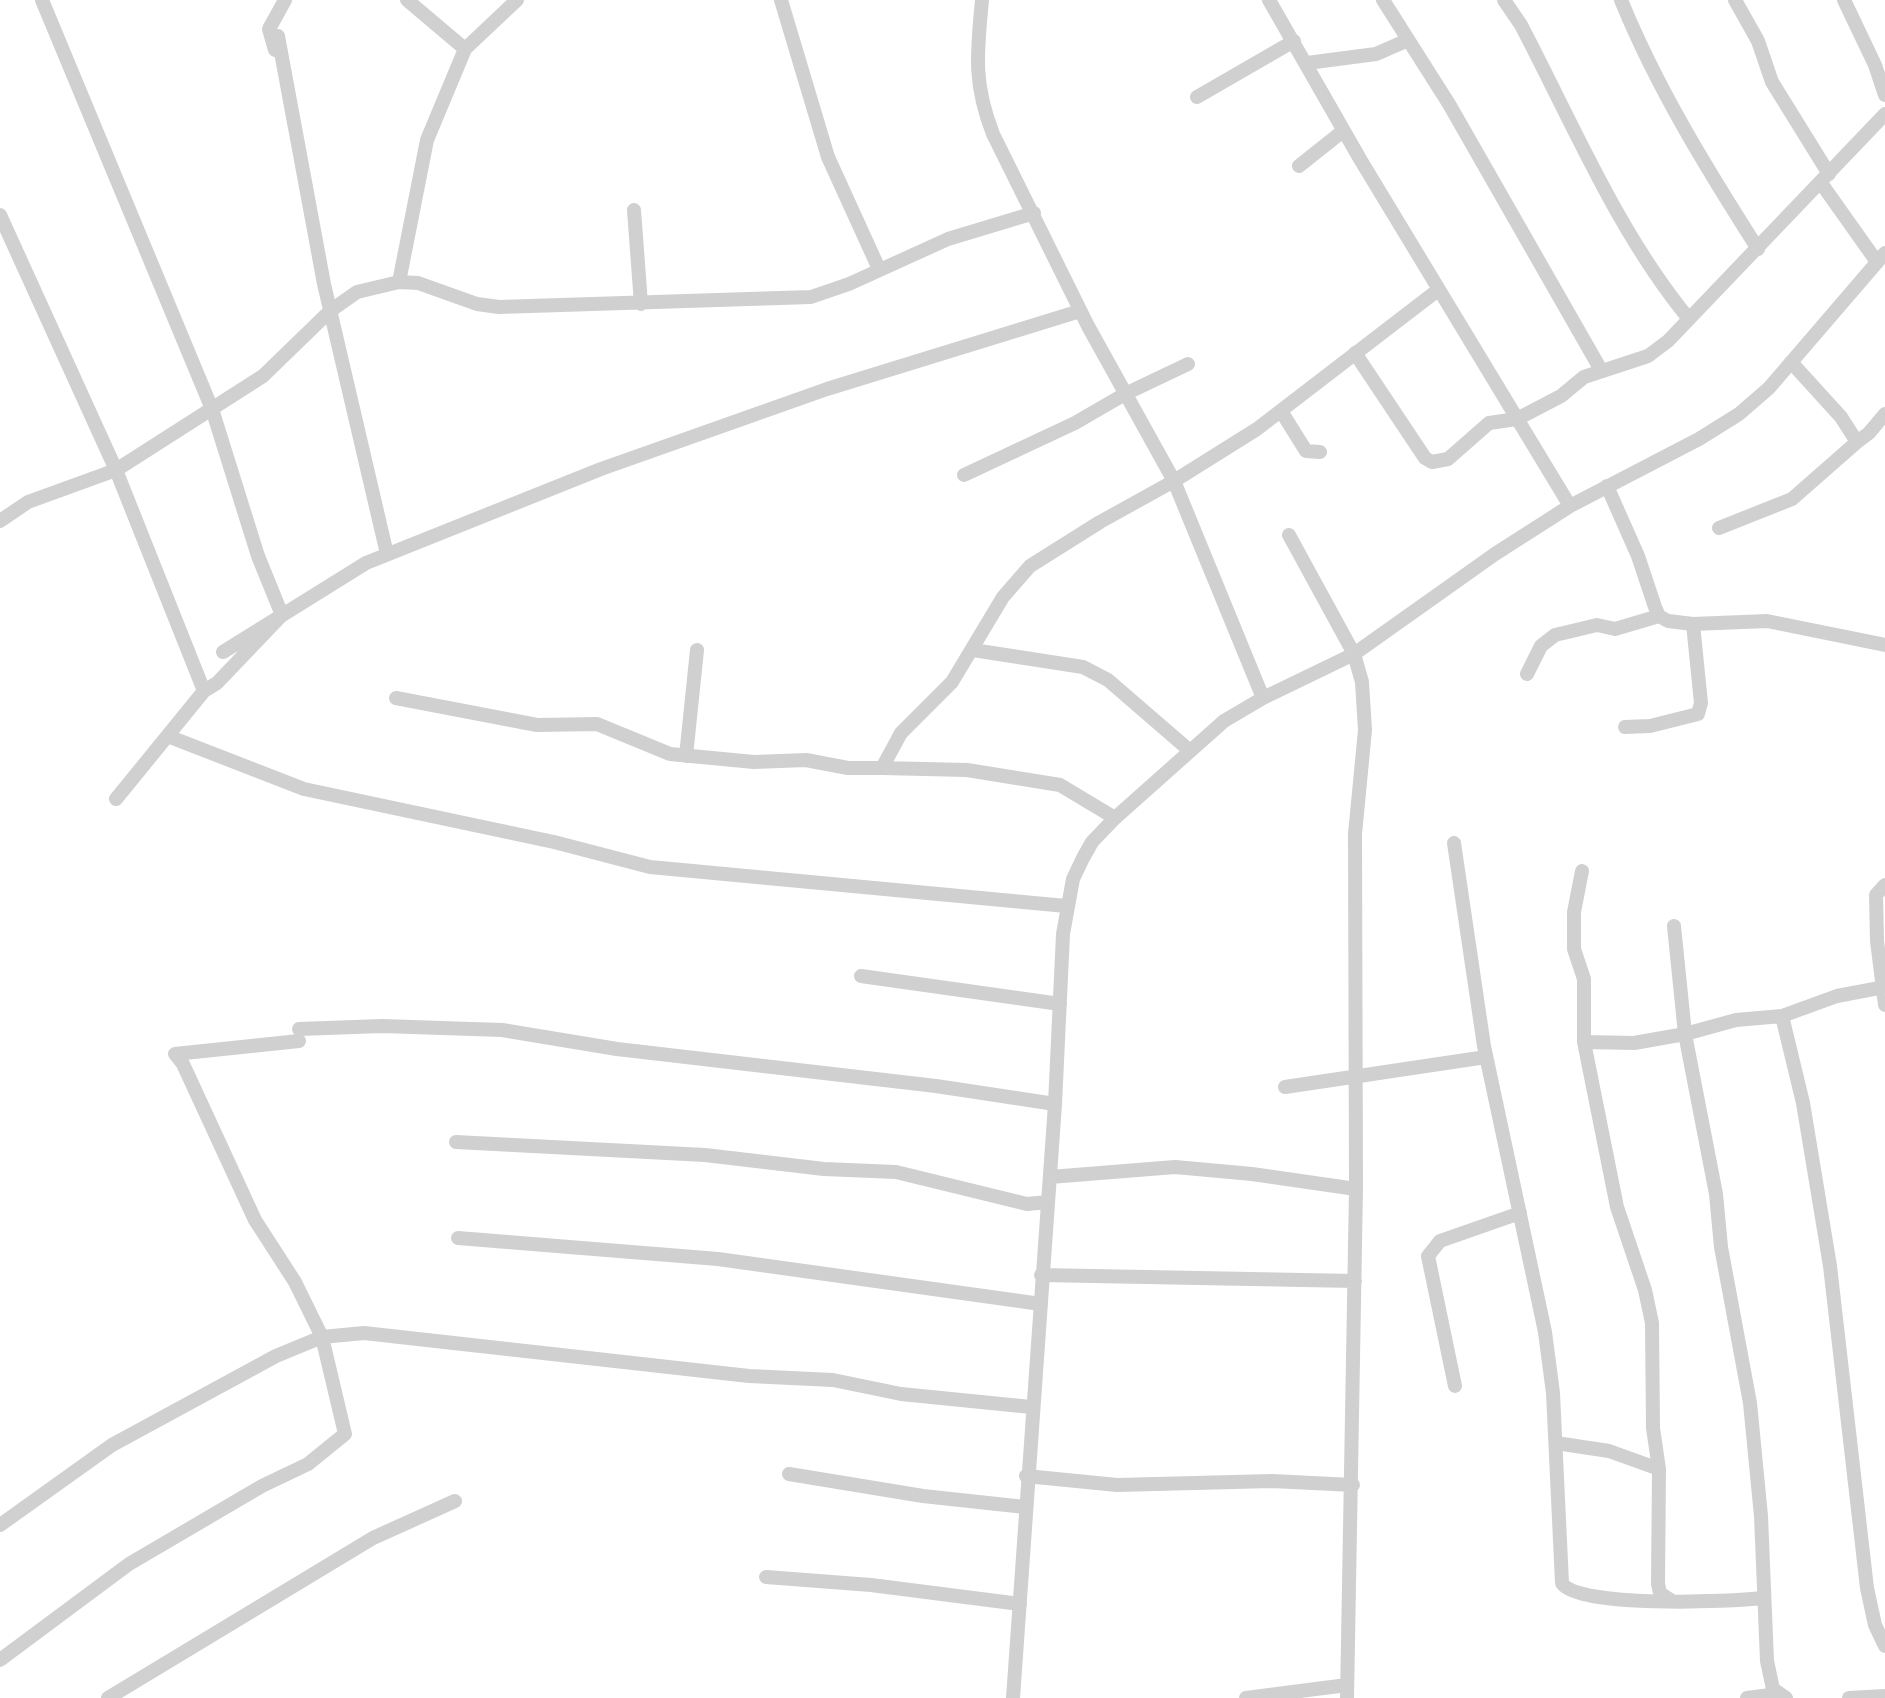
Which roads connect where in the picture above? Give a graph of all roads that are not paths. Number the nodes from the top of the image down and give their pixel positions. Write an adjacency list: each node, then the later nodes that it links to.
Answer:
1 (42, 0): 42 (street)
2 (285, 0): 13 (street)
3 (407, 0): 16 (street)
4 (517, 0): 16 (street)
5 (781, 0): 30 (street)
6 (982, 0): 26 (street)
7 (1269, 0): 14 (street)
8 (1383, 0): 15 (street)
9 (1504, 0): 36 (street)
10 (1621, 0): 28 (street)
11 (1735, 0): 24 (street)
12 (1844, 0): 18 (street)
13 (278, 36): 21 (street); 34 (street)
14 (1294, 40): 17 (street); 19 (street)
15 (1408, 40): 17 (street); 40 (street)
16 (465, 49): 31 (street)
17 (1307, 63): 22 (street)
18 (1885, 95)
19 (1197, 97)
20 (1885, 114): 24 (street)
21 (295, 128)
22 (1343, 131): 23 (street); 32 (street)
23 (1299, 166)
24 (1825, 179): 28 (street); 29 (street)
25 (634, 210): 33 (street)
26 (1034, 213): 30 (street); 35 (street)
27 (0, 215): 48 (street)
28 (1758, 249): 36 (street)
29 (1881, 257): 38 (street)
30 (880, 269): 33 (street)
31 (399, 282): 33 (street); 34 (street)
32 (1438, 290): 37 (street); 45 (street)
33 (641, 304)
34 (330, 311): 42 (street); 56 (street)
35 (1080, 311): 41 (street); 56 (street)
36 (1689, 319): 40 (street)
37 (1355, 353): 43 (street); 45 (street)
38 (1791, 362): 46 (street); 51 (street)
39 (1188, 364): 41 (street)
40 (1601, 370): 45 (street)
41 (1125, 394): 49 (street); 50 (street)
42 (212, 409): 48 (street); 65 (street)
43 (1281, 411): 47 (street); 50 (street)
44 (1885, 414): 46 (street)
45 (1517, 419): 52 (street)
46 (1857, 442): 54 (street)
47 (1320, 452)
48 (116, 470): 53 (street); 65 (street)
49 (964, 475)
50 (1174, 481): 61 (street); 67 (street)
51 (1606, 486): 52 (street); 57 (street)
52 (1570, 506): 63 (street)
53 (0, 521)
54 (1719, 528)
55 (1289, 535): 63 (street)
56 (387, 554): 62 (street)
57 (1659, 616): 58 (street); 64 (street)
58 (1693, 624): 59 (street); 68 (street)
59 (1885, 645)
60 (697, 650): 71 (street)
61 (973, 650): 70 (street); 72 (street)
62 (223, 652)
63 (1354, 654): 67 (street); 88 (street)
64 (1527, 674)
65 (204, 691): 69 (street)
66 (396, 698): 71 (street)
67 (1263, 698): 70 (street)
68 (1625, 727)
69 (170, 737): 73 (street); 78 (street)
70 (1189, 750): 74 (street)
71 (686, 756): 72 (street)
72 (882, 768): 74 (street)
73 (116, 799)
74 (1115, 818): 78 (street)
75 (1454, 843): 87 (street)
76 (1582, 871): 86 (street)
77 (1885, 885): 81 (street)
78 (1066, 906): 82 (street)
79 (1674, 926): 85 (street)
80 (862, 976): 82 (street)
81 (1883, 988): 83 (street); 84 (street)
82 (1060, 1004): 90 (street)
83 (1885, 1005)
84 (1782, 1016): 85 (street); 115 (street)
85 (1685, 1034): 86 (street); 112 (street)
86 (1584, 1042): 104 (street)
87 (1486, 1057): 88 (street); 95 (street)
88 (1356, 1076): 89 (street); 93 (street)
89 (1284, 1087)
90 (1055, 1104): 92 (street); 100 (street)
91 (456, 1142): 94 (street)
92 (1050, 1177): 93 (street); 94 (street)
93 (1356, 1189): 98 (street)
94 (1048, 1202): 97 (street)
95 (1520, 1213): 101 (street); 113 (street)
96 (458, 1238): 99 (street)
97 (1041, 1275): 98 (street); 99 (street)
98 (1355, 1281): 107 (street)
99 (1041, 1304): 102 (street)
100 (322, 1337): 102 (street); 110 (street); 116 (street)
101 (1455, 1386)
102 (1031, 1407): 106 (street)
103 (1556, 1443): 104 (street)
104 (1659, 1469): 113 (street)
105 (789, 1474): 109 (street)
106 (1027, 1476): 107 (street); 109 (street)
107 (1353, 1485): 117 (street)
108 (455, 1501): 120 (street)
109 (1025, 1507): 114 (street)
110 (0, 1525)
111 (766, 1577): 114 (street)
112 (1763, 1598): 113 (street); 118 (street)
113 (1672, 1601)
114 (1020, 1604): 121 (street)
115 (1885, 1646)
116 (0, 1660)
117 (1347, 1692): 122 (street)
118 (1782, 1696): 123 (street)
119 (1885, 1696): 124 (street)
120 (108, 1698)
121 (1013, 1698)
122 (1246, 1698)
123 (1747, 1698)
124 (1849, 1698)

